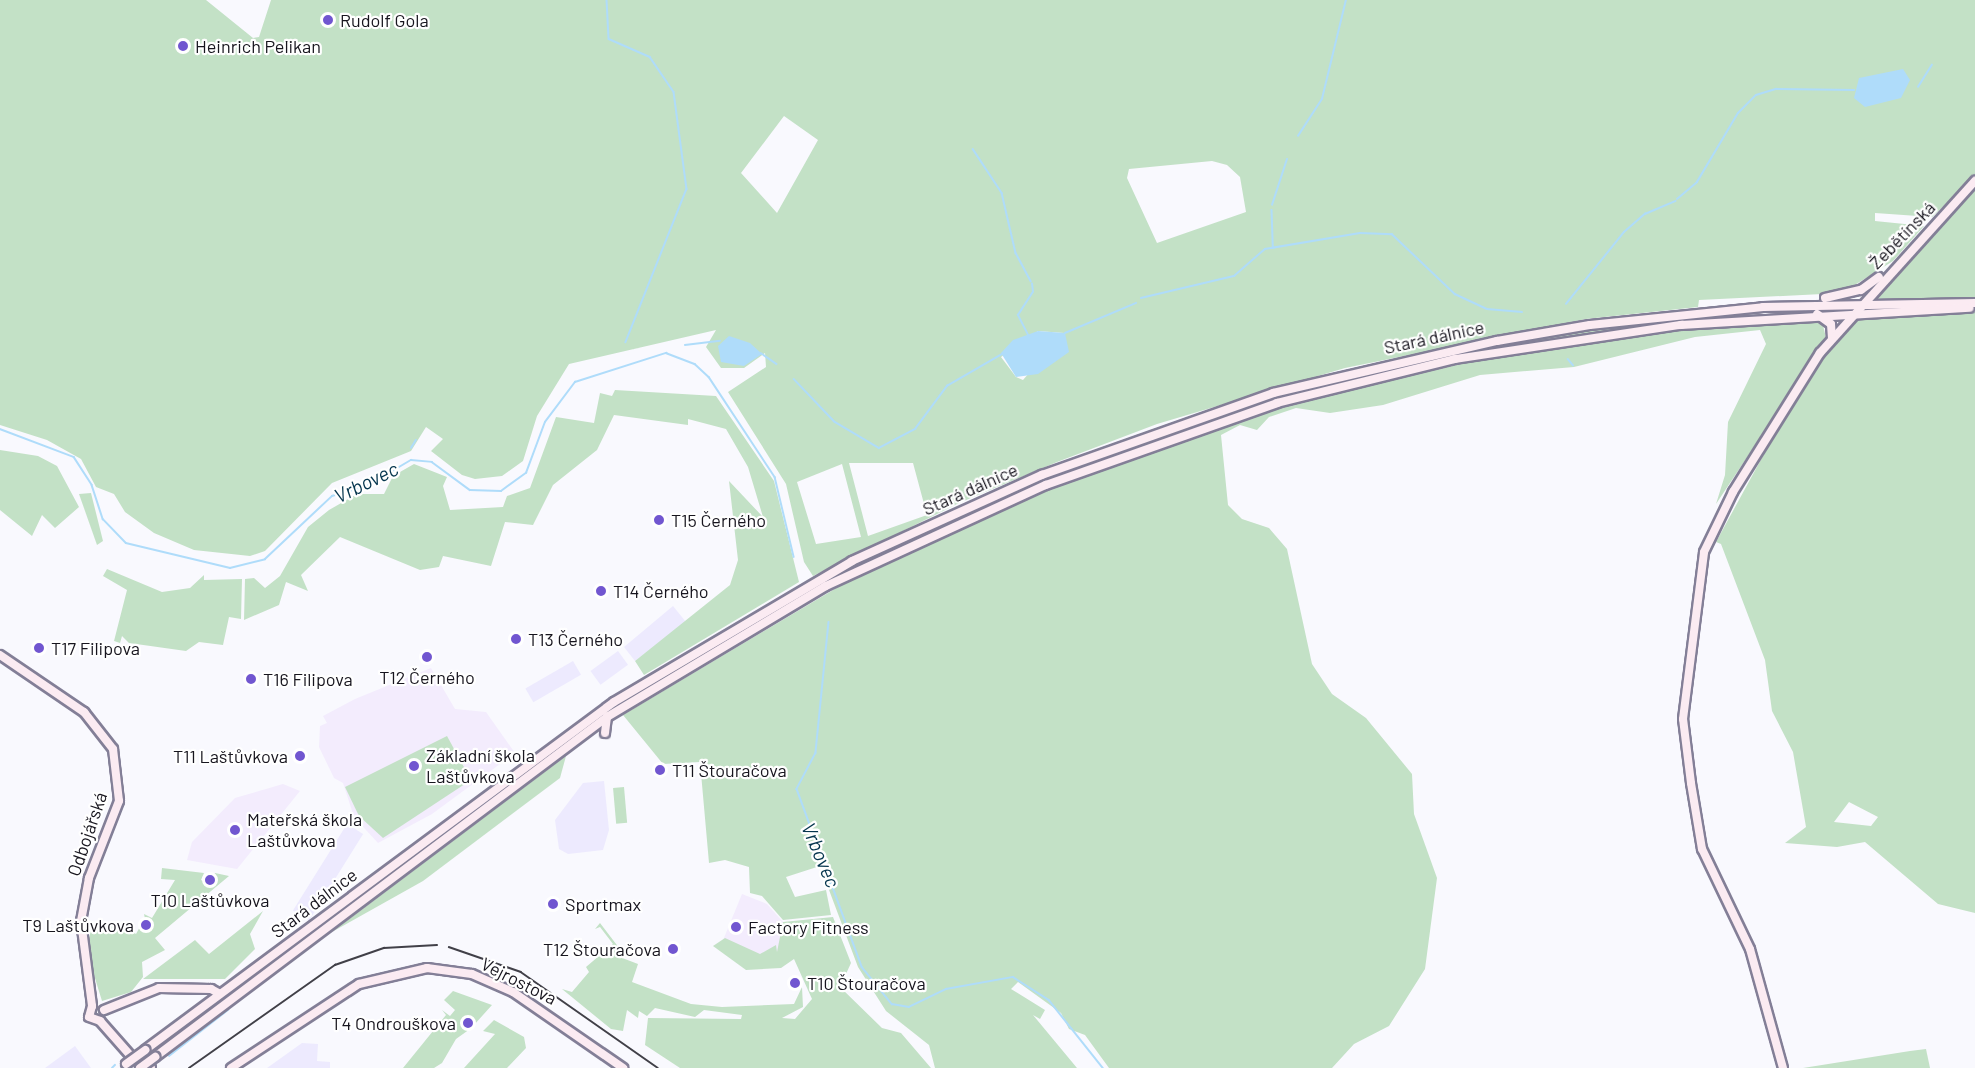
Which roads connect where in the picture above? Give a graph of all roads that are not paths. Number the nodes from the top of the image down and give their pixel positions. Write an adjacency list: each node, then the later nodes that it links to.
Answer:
1 (1975, 181): 2 (main road, Žebětínská)
2 (1899, 262): 3 (main road, Žebětínská); 5 (main road)
3 (1860, 303): 4 (main road, Stará dálnice); 5 (main road, Stará dálnice); 7 (main road, Žebětínská)
4 (1975, 303)
5 (1763, 307): 10 (main road, Stará dálnice)
6 (1975, 308): 7 (main road, Stará dálnice)
7 (1853, 311): 8 (main road, Stará dálnice); 9 (main road, Žebětínská)
8 (1813, 313): 9 (main road); 11 (main road, Stará dálnice)
9 (1831, 339): 26 (main road, Žebětínská)
10 (1453, 349): 11 (main road); 13 (main road, Stará dálnice)
11 (1455, 359): 14 (main road, Stará dálnice)
12 (0, 655): 19 (main road, Odbojářská)
13 (614, 702): 15 (main road); 16 (main road, Stará dálnice)
14 (620, 712): 15 (main road, Stará dálnice); 15 (main road)
15 (607, 717): 17 (main road, Stará dálnice)
16 (310, 926): 17 (main road); 18 (main road, Stará dálnice)
17 (316, 935): 23 (main road, Stará dálnice, bridge)
18 (220, 994): 20 (main road); 22 (main road, Stará dálnice, bridge)
19 (92, 1006): 20 (main road); 21 (main road, Odbojářská)
20 (104, 1010): 21 (main road)
21 (100, 1021): 22 (main road)
22 (126, 1063)
23 (140, 1068)
24 (231, 1068): 25 (main road, Vejrostova)
25 (623, 1068)
26 (1783, 1068)

